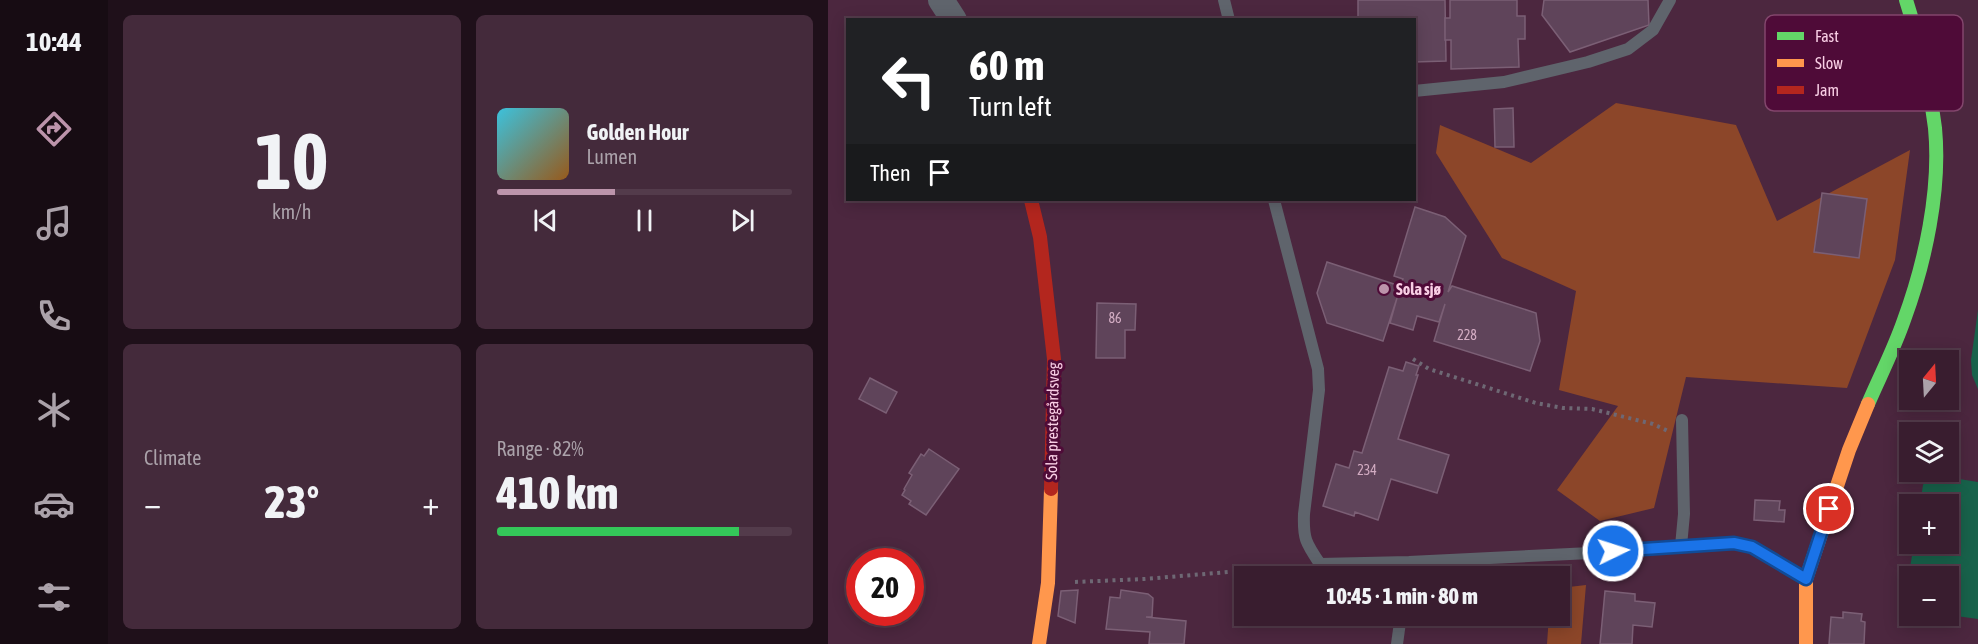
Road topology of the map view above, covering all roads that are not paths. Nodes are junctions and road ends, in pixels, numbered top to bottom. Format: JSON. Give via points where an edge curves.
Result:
{"nodes":[{"id":1,"x":941,"y":0,"type":"edge"},
{"id":2,"x":1224,"y":0,"type":"edge"},
{"id":3,"x":1670,"y":0,"type":"edge"},
{"id":4,"x":1906,"y":0,"type":"edge"},
{"id":5,"x":1911,"y":15,"type":"edge"},
{"id":6,"x":953,"y":18,"type":"edge"},
{"id":7,"x":1228,"y":18,"type":"edge"},
{"id":8,"x":1416,"y":92,"type":"edge"},
{"id":9,"x":1932,"y":111,"type":"edge"},
{"id":10,"x":1030,"y":201,"type":"edge"},
{"id":11,"x":1274,"y":201,"type":"edge"},
{"id":12,"x":1682,"y":420,"type":"dead end"},
{"id":13,"x":1681,"y":546,"type":"junction"},
{"id":14,"x":1409,"y":562,"type":"junction"},
{"id":15,"x":1408,"y":566,"type":"edge"},
{"id":16,"x":1806,"y":579,"type":"junction"},
{"id":17,"x":1399,"y":626,"type":"edge"},
{"id":18,"x":1039,"y":644,"type":"edge"},
{"id":19,"x":1397,"y":644,"type":"edge"},
{"id":20,"x":1806,"y":644,"type":"edge"}],
"edges":[{"from":1,"to":6,"type":"street"},
{"from":2,"to":7,"type":"lane"},
{"from":3,"to":8,"type":"lane","via":[[1653,30],[1628,49],[1504,82]]},
{"from":4,"to":5,"type":"street"},
{"from":9,"to":16,"type":"street","via":[[1935,182],[1918,277],[1904,321],[1849,450]]},
{"from":10,"to":18,"type":"street","name":"Sola prestegårdsveg","via":[[1040,237],[1054,359],[1048,583]]},
{"from":11,"to":14,"type":"lane","via":[[1318,369],[1319,390],[1304,514],[1306,543],[1320,564]]},
{"from":12,"to":13,"type":"lane"},
{"from":13,"to":14,"type":"lane"},
{"from":13,"to":16,"type":"lane","via":[[1734,543],[1752,547]]},
{"from":14,"to":15,"type":"lane"},
{"from":16,"to":20,"type":"street"},
{"from":17,"to":19,"type":"lane"}]}
